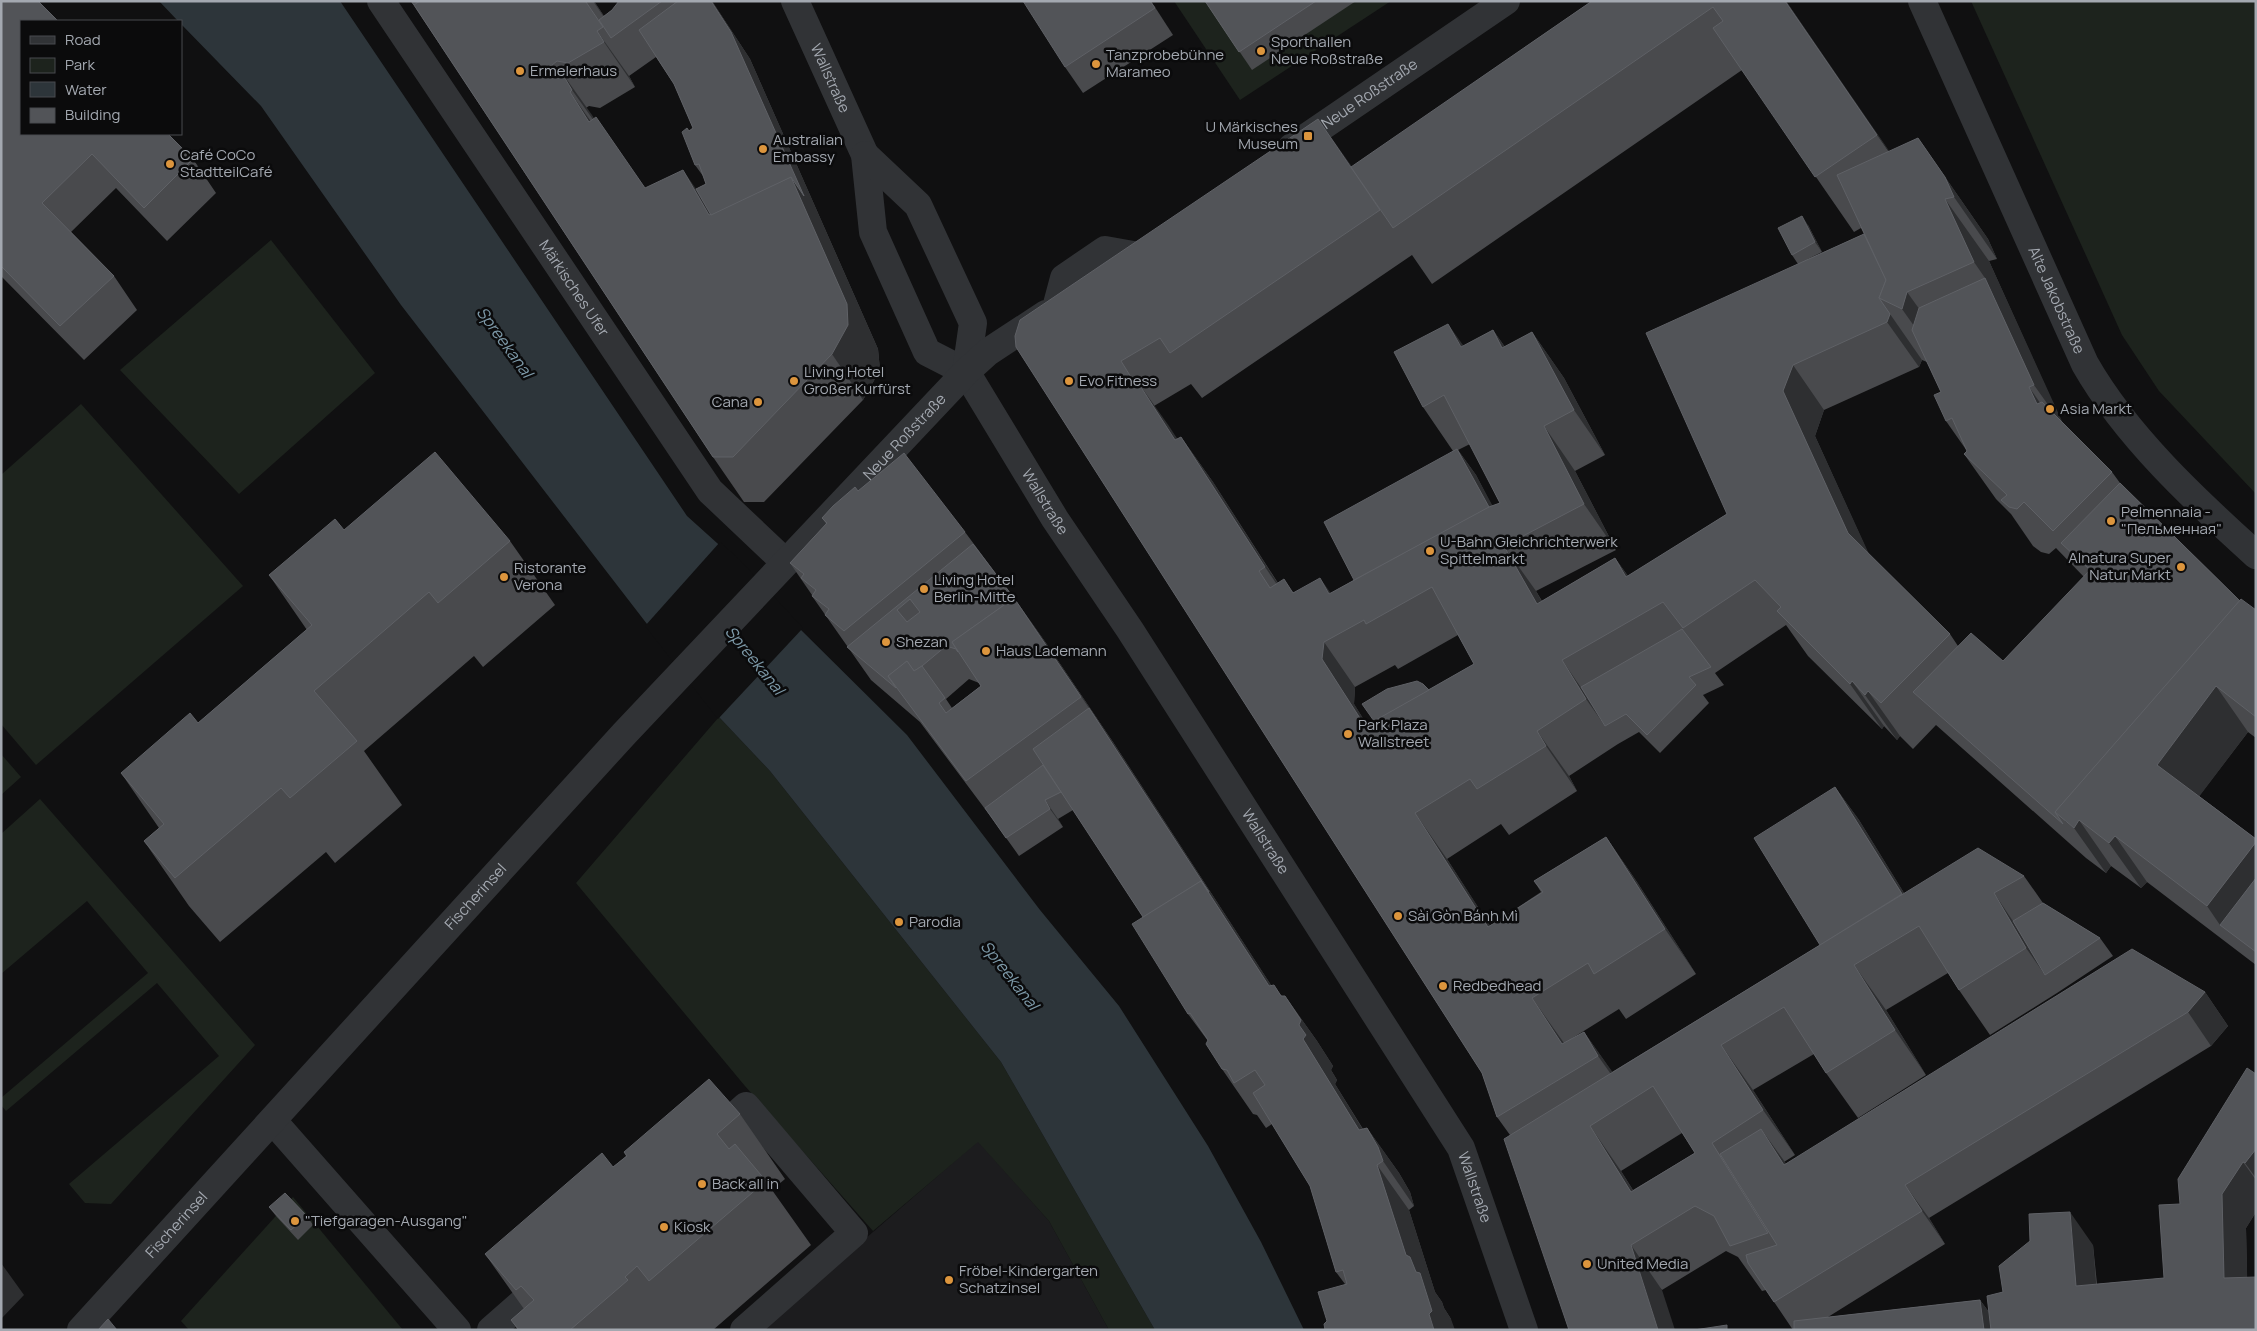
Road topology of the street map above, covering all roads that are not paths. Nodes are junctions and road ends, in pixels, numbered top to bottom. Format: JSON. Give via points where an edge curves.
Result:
{"nodes":[{"id":1,"x":380,"y":1,"type":"edge"},
{"id":2,"x":795,"y":1,"type":"edge"},
{"id":3,"x":1506,"y":1,"type":"edge"},
{"id":4,"x":1922,"y":1,"type":"edge"},
{"id":5,"x":865,"y":154,"type":"junction"},
{"id":6,"x":1268,"y":164,"type":"edge"},
{"id":7,"x":1156,"y":240,"type":"edge"},
{"id":8,"x":1133,"y":255,"type":"junction"},
{"id":9,"x":1125,"y":283,"type":"edge"},
{"id":10,"x":1056,"y":308,"type":"junction"},
{"id":11,"x":1086,"y":310,"type":"edge"},
{"id":12,"x":966,"y":372,"type":"junction"},
{"id":13,"x":2256,"y":555,"type":"edge"},
{"id":14,"x":785,"y":562,"type":"junction"},
{"id":15,"x":765,"y":582,"type":"joint"},
{"id":16,"x":273,"y":1120,"type":"junction"},
{"id":17,"x":694,"y":1152,"type":"edge"},
{"id":18,"x":568,"y":1262,"type":"edge"},
{"id":19,"x":81,"y":1330,"type":"edge"},
{"id":20,"x":457,"y":1330,"type":"edge"},
{"id":21,"x":491,"y":1330,"type":"edge"},
{"id":22,"x":744,"y":1330,"type":"edge"},
{"id":23,"x":1524,"y":1330,"type":"edge"}],
"edges":[{"from":1,"to":14,"type":"street","name":"Märkisches Ufer","via":[[710,491]]},
{"from":2,"to":5,"type":"street","name":"Wallstraße"},
{"from":3,"to":6,"type":"street","name":"Neue Roßstraße"},
{"from":4,"to":13,"type":"street","name":"Alte Jakobstraße","via":[[2085,364],[2100,390],[2114,410],[2203,507]]},
{"from":5,"to":12,"type":"street","name":"Wallstraße","via":[[918,205],[974,323]]},
{"from":5,"to":12,"type":"street","name":"Wallstraße","via":[[873,232],[920,337],[927,352]]},
{"from":7,"to":8,"type":"street"},
{"from":8,"to":9,"type":"street"},
{"from":8,"to":10,"type":"street","via":[[1104,250],[1064,278]]},
{"from":10,"to":11,"type":"street"},
{"from":10,"to":12,"type":"street","name":"Neue Roßstraße","via":[[988,352]]},
{"from":12,"to":14,"type":"street","name":"Neue Roßstraße"},
{"from":12,"to":23,"type":"street","name":"Wallstraße","via":[[1055,519],[1130,630],[1461,1148]]},
{"from":14,"to":15,"type":"street","name":"Neue Roßstraße"},
{"from":15,"to":16,"type":"street","name":"Fischerinsel"},
{"from":16,"to":19,"type":"street","name":"Fischerinsel"},
{"from":16,"to":20,"type":"street"},
{"from":17,"to":22,"type":"street","via":[[746,1106],[854,1233]]},
{"from":18,"to":21,"type":"street"}]}
